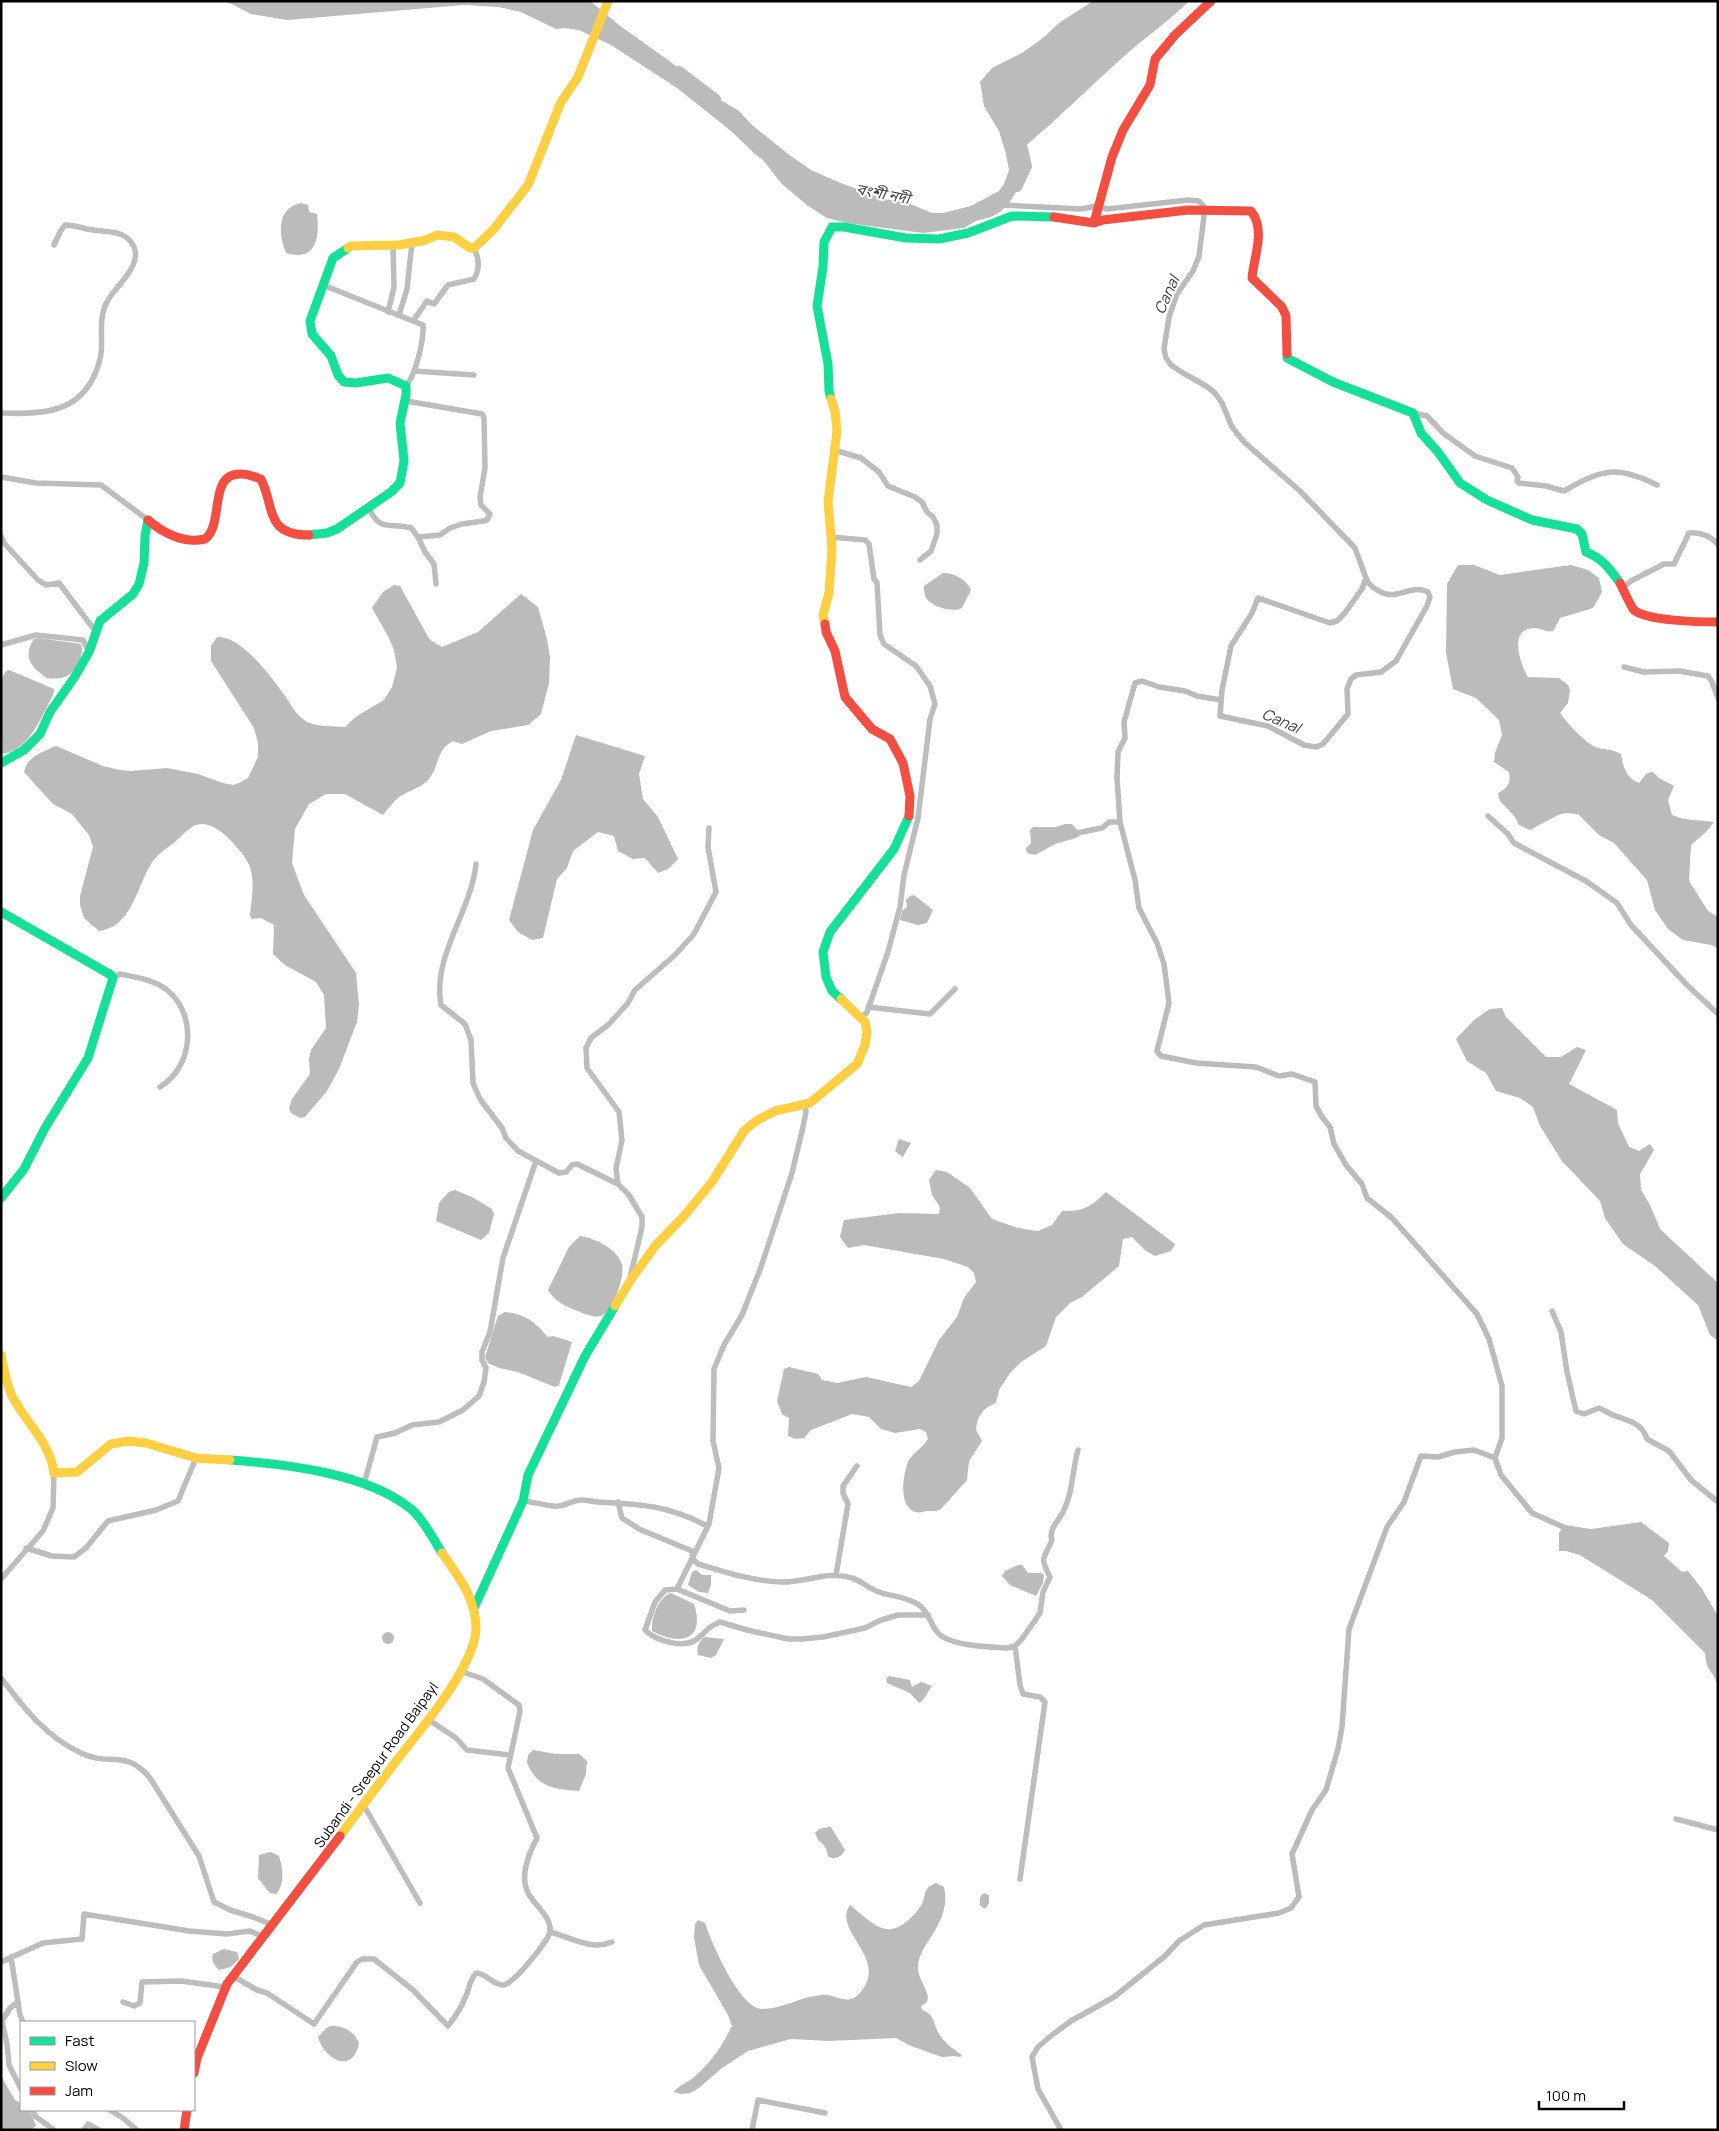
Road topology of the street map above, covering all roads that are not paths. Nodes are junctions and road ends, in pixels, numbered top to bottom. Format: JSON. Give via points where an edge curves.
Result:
{"nodes":[{"id":1,"x":608,"y":1,"type":"edge"},
{"id":2,"x":1211,"y":1,"type":"edge"},
{"id":3,"x":1094,"y":224,"type":"junction"},
{"id":4,"x":412,"y":243,"type":"junction"},
{"id":5,"x":54,"y":245,"type":"dead end"},
{"id":6,"x":393,"y":245,"type":"junction"},
{"id":7,"x":474,"y":248,"type":"junction"},
{"id":8,"x":323,"y":286,"type":"junction"},
{"id":9,"x":388,"y":312,"type":"junction"},
{"id":10,"x":399,"y":315,"type":"junction"},
{"id":11,"x":413,"y":321,"type":"junction"},
{"id":12,"x":414,"y":371,"type":"junction"},
{"id":13,"x":474,"y":375,"type":"dead end"},
{"id":14,"x":406,"y":386,"type":"junction"},
{"id":15,"x":406,"y":401,"type":"junction"},
{"id":16,"x":1413,"y":413,"type":"junction"},
{"id":17,"x":1,"y":414,"type":"edge"},
{"id":18,"x":834,"y":450,"type":"junction"},
{"id":19,"x":1,"y":477,"type":"edge"},
{"id":20,"x":1657,"y":485,"type":"dead end"},
{"id":21,"x":369,"y":508,"type":"junction"},
{"id":22,"x":148,"y":520,"type":"junction"},
{"id":23,"x":1,"y":536,"type":"edge"},
{"id":24,"x":418,"y":537,"type":"junction"},
{"id":25,"x":831,"y":537,"type":"junction"},
{"id":26,"x":1718,"y":544,"type":"edge"},
{"id":27,"x":920,"y":560,"type":"dead end"},
{"id":28,"x":436,"y":584,"type":"dead end"},
{"id":29,"x":1622,"y":589,"type":"junction"},
{"id":30,"x":1718,"y":622,"type":"edge"},
{"id":31,"x":96,"y":632,"type":"junction"},
{"id":32,"x":1,"y":645,"type":"edge"},
{"id":33,"x":88,"y":652,"type":"junction"},
{"id":34,"x":1624,"y":667,"type":"dead end"},
{"id":35,"x":1718,"y":698,"type":"edge"},
{"id":36,"x":1,"y":763,"type":"edge"},
{"id":37,"x":1488,"y":816,"type":"dead end"},
{"id":38,"x":709,"y":828,"type":"dead end"},
{"id":39,"x":476,"y":864,"type":"dead end"},
{"id":40,"x":1,"y":912,"type":"edge"},
{"id":41,"x":113,"y":978,"type":"junction"},
{"id":42,"x":955,"y":990,"type":"dead end"},
{"id":43,"x":868,"y":1007,"type":"junction"},
{"id":44,"x":1718,"y":1014,"type":"edge"},
{"id":45,"x":861,"y":1018,"type":"junction"},
{"id":46,"x":160,"y":1087,"type":"dead end"},
{"id":47,"x":804,"y":1104,"type":"junction"},
{"id":48,"x":536,"y":1161,"type":"junction"},
{"id":49,"x":618,"y":1184,"type":"junction"},
{"id":50,"x":1,"y":1198,"type":"edge"},
{"id":51,"x":628,"y":1285,"type":"junction"},
{"id":52,"x":1552,"y":1311,"type":"dead end"},
{"id":53,"x":1,"y":1355,"type":"edge"},
{"id":54,"x":3,"y":1374,"type":"edge"},
{"id":55,"x":1078,"y":1450,"type":"dead end"},
{"id":56,"x":196,"y":1458,"type":"junction"},
{"id":57,"x":857,"y":1466,"type":"dead end"},
{"id":58,"x":54,"y":1473,"type":"junction"},
{"id":59,"x":364,"y":1484,"type":"junction"},
{"id":60,"x":523,"y":1501,"type":"junction"},
{"id":61,"x":618,"y":1502,"type":"junction"},
{"id":62,"x":1718,"y":1502,"type":"edge"},
{"id":63,"x":709,"y":1524,"type":"junction"},
{"id":64,"x":26,"y":1548,"type":"junction"},
{"id":65,"x":694,"y":1556,"type":"junction"},
{"id":66,"x":836,"y":1575,"type":"junction"},
{"id":67,"x":1,"y":1579,"type":"edge"},
{"id":68,"x":677,"y":1589,"type":"junction"},
{"id":69,"x":474,"y":1608,"type":"junction"},
{"id":70,"x":744,"y":1610,"type":"dead end"},
{"id":71,"x":928,"y":1615,"type":"junction"},
{"id":72,"x":1015,"y":1646,"type":"junction"},
{"id":73,"x":460,"y":1671,"type":"junction"},
{"id":74,"x":1,"y":1678,"type":"edge"},
{"id":75,"x":429,"y":1720,"type":"junction"},
{"id":76,"x":510,"y":1755,"type":"junction"},
{"id":77,"x":363,"y":1804,"type":"junction"},
{"id":78,"x":1676,"y":1819,"type":"dead end"},
{"id":79,"x":1718,"y":1830,"type":"edge"},
{"id":80,"x":1020,"y":1879,"type":"dead end"},
{"id":81,"x":420,"y":1903,"type":"dead end"},
{"id":82,"x":273,"y":1925,"type":"junction"},
{"id":83,"x":550,"y":1932,"type":"junction"},
{"id":84,"x":264,"y":1937,"type":"junction"},
{"id":85,"x":612,"y":1942,"type":"dead end"},
{"id":86,"x":11,"y":1957,"type":"junction"},
{"id":87,"x":1,"y":1962,"type":"edge"},
{"id":88,"x":233,"y":1976,"type":"junction"},
{"id":89,"x":226,"y":1987,"type":"junction"},
{"id":90,"x":18,"y":2002,"type":"junction"},
{"id":91,"x":123,"y":2002,"type":"dead end"},
{"id":92,"x":24,"y":2021,"type":"edge"},
{"id":93,"x":195,"y":2068,"type":"edge"},
{"id":94,"x":20,"y":2087,"type":"edge"},
{"id":95,"x":32,"y":2111,"type":"edge"},
{"id":96,"x":112,"y":2111,"type":"edge"},
{"id":97,"x":187,"y":2111,"type":"edge"},
{"id":98,"x":825,"y":2113,"type":"dead end"},
{"id":99,"x":54,"y":2130,"type":"edge"},
{"id":100,"x":84,"y":2130,"type":"edge"},
{"id":101,"x":99,"y":2130,"type":"edge"},
{"id":102,"x":137,"y":2130,"type":"edge"},
{"id":103,"x":184,"y":2130,"type":"edge"},
{"id":104,"x":752,"y":2130,"type":"edge"}],
"edges":[{"from":1,"to":7,"type":"street","via":[[578,77],[561,102],[528,185],[493,230]]},
{"from":2,"to":3,"type":"street","via":[[1175,35],[1156,59],[1147,90],[1112,157]]},
{"from":3,"to":16,"type":"street","via":[[1103,220],[1188,210],[1251,211],[1258,220],[1252,278],[1282,307],[1286,316],[1287,358],[1333,382]]},
{"from":3,"to":18,"type":"street","via":[[1061,217],[1012,216],[968,233],[939,239],[906,238],[832,227],[824,242],[824,267],[817,306],[828,364],[829,391],[835,411],[837,431]]},
{"from":4,"to":6,"type":"street"},
{"from":4,"to":7,"type":"street","via":[[437,235],[454,237]]},
{"from":4,"to":10,"type":"street","via":[[407,289]]},
{"from":5,"to":17,"type":"street","via":[[65,225],[71,225],[124,234],[136,253],[131,269],[103,312],[100,358],[91,382],[78,398],[44,412]]},
{"from":6,"to":8,"type":"street","via":[[351,246],[333,258]]},
{"from":6,"to":9,"type":"street","via":[[394,288]]},
{"from":7,"to":11,"type":"street","via":[[479,270],[474,279],[448,285],[434,304],[427,301]]},
{"from":8,"to":9,"type":"street"},
{"from":8,"to":14,"type":"street","via":[[310,330],[332,358],[340,378],[354,383],[390,378]]},
{"from":9,"to":10,"type":"street"},
{"from":10,"to":11,"type":"street"},
{"from":11,"to":12,"type":"street","via":[[423,325]]},
{"from":12,"to":13,"type":"street"},
{"from":12,"to":14,"type":"street"},
{"from":14,"to":15,"type":"street"},
{"from":15,"to":21,"type":"street","via":[[400,420],[403,475],[398,486]]},
{"from":15,"to":24,"type":"street","via":[[482,414],[484,417],[485,468],[480,497],[481,505],[490,516],[483,522],[462,524],[440,535]]},
{"from":16,"to":20,"type":"street","via":[[1426,416],[1475,456],[1512,468],[1519,483],[1564,491],[1595,474],[1617,471]]},
{"from":16,"to":29,"type":"street","via":[[1421,432],[1460,483],[1487,500],[1532,520],[1577,529],[1582,534],[1586,552],[1597,556],[1609,567]]},
{"from":18,"to":25,"type":"street","via":[[828,502]]},
{"from":18,"to":27,"type":"street","via":[[861,458],[879,472],[888,486],[922,502],[938,524],[931,551]]},
{"from":19,"to":22,"type":"street","via":[[36,483],[101,486]]},
{"from":21,"to":22,"type":"street","via":[[349,524],[330,533],[304,536],[275,523],[261,479],[246,473],[235,474],[225,480],[218,495],[213,525],[205,539],[168,536]]},
{"from":21,"to":24,"type":"street","via":[[374,519],[381,524],[411,528]]},
{"from":22,"to":31,"type":"street","via":[[139,584],[133,594],[100,621]]},
{"from":23,"to":31,"type":"street","via":[[38,580],[46,585],[59,583]]},
{"from":24,"to":28,"type":"street","via":[[434,564]]},
{"from":25,"to":43,"type":"street","via":[[865,540],[869,544],[874,579],[878,583],[880,635],[884,644],[916,666],[930,686],[936,704],[930,719],[918,818],[900,907]]},
{"from":25,"to":45,"type":"street","via":[[829,593],[823,615],[826,632],[836,652],[845,697],[872,729],[890,739],[903,763],[910,796],[910,815],[894,849],[830,932],[823,952],[832,990]]},
{"from":26,"to":29,"type":"street","via":[[1708,536],[1689,533],[1674,564],[1664,564]]},
{"from":29,"to":30,"type":"street","via":[[1632,608],[1641,615]]},
{"from":31,"to":33,"type":"street"},
{"from":32,"to":33,"type":"street","via":[[36,635],[52,636],[83,640]]},
{"from":33,"to":36,"type":"street","via":[[40,734],[24,750]]},
{"from":34,"to":35,"type":"street","via":[[1644,672],[1679,671],[1708,676]]},
{"from":37,"to":44,"type":"street","via":[[1514,843],[1586,881],[1617,903],[1648,944]]},
{"from":38,"to":49,"type":"street","via":[[708,847],[716,892],[694,934],[636,990],[628,1003],[591,1038],[586,1048],[587,1068],[619,1112],[622,1140],[616,1168]]},
{"from":39,"to":48,"type":"street","via":[[474,880],[448,947],[438,993],[440,1005],[465,1024],[471,1040],[473,1084],[480,1099],[506,1138]]},
{"from":40,"to":41,"type":"street"},
{"from":41,"to":46,"type":"street","via":[[120,974],[135,977],[166,989],[178,1000],[186,1020],[188,1040],[180,1069]]},
{"from":41,"to":50,"type":"street","via":[[88,1058],[24,1169]]},
{"from":42,"to":43,"type":"street","via":[[930,1014]]},
{"from":43,"to":45,"type":"street"},
{"from":45,"to":47,"type":"street","via":[[867,1032],[866,1045],[857,1064],[816,1099]]},
{"from":47,"to":51,"type":"street","via":[[775,1111],[744,1131],[712,1182],[656,1246]]},
{"from":47,"to":63,"type":"street","via":[[804,1120],[792,1173],[761,1267],[742,1315],[714,1369],[714,1441],[719,1468]]},
{"from":48,"to":49,"type":"street","via":[[559,1173],[577,1164]]},
{"from":48,"to":59,"type":"street","via":[[503,1258],[490,1332],[482,1352],[486,1368],[479,1396],[463,1410],[439,1422],[412,1425],[377,1437]]},
{"from":49,"to":51,"type":"street","via":[[642,1217]]},
{"from":51,"to":60,"type":"street","via":[[585,1356],[528,1476]]},
{"from":52,"to":62,"type":"street","via":[[1561,1332],[1576,1411],[1584,1414],[1599,1408],[1633,1422],[1644,1430],[1647,1439],[1669,1451],[1691,1480]]},
{"from":53,"to":54,"type":"street"},
{"from":54,"to":58,"type":"street","via":[[14,1399],[50,1452]]},
{"from":55,"to":72,"type":"street","via":[[1073,1483],[1064,1510],[1044,1552],[1042,1562],[1050,1577],[1043,1592],[1042,1608]]},
{"from":56,"to":58,"type":"street","name":"Subandi - Sreepur Road Baipayl","via":[[129,1441],[111,1444],[77,1472]]},
{"from":56,"to":59,"type":"street","name":"Subandi - Sreepur Road Baipayl","via":[[275,1463]]},
{"from":56,"to":64,"type":"street","via":[[178,1501],[156,1510],[108,1521],[86,1548],[74,1557],[52,1556]]},
{"from":57,"to":66,"type":"street","via":[[843,1486],[842,1493],[848,1504]]},
{"from":58,"to":64,"type":"street","via":[[52,1508],[43,1531]]},
{"from":59,"to":69,"type":"street","name":"Subandi - Sreepur Road Baipayl","via":[[393,1498],[419,1518],[465,1588]]},
{"from":60,"to":61,"type":"street","via":[[554,1506],[582,1500]]},
{"from":60,"to":69,"type":"street"},
{"from":61,"to":63,"type":"street","via":[[656,1506]]},
{"from":61,"to":65,"type":"street","via":[[622,1518],[639,1529],[692,1551]]},
{"from":63,"to":65,"type":"street"},
{"from":64,"to":67,"type":"street"},
{"from":65,"to":66,"type":"street","via":[[698,1564],[766,1581],[792,1582]]},
{"from":65,"to":68,"type":"street"},
{"from":66,"to":71,"type":"street","via":[[853,1578],[880,1593],[906,1598],[918,1604]]},
{"from":68,"to":70,"type":"street","via":[[730,1610]]},
{"from":68,"to":71,"type":"street","via":[[660,1594],[644,1630],[658,1639],[675,1643],[688,1644],[720,1622],[802,1639],[823,1638],[865,1628],[898,1615]]},
{"from":69,"to":73,"type":"street","name":"Subandi - Sreepur Road Baipayl","via":[[476,1629],[473,1648]]},
{"from":71,"to":72,"type":"street","via":[[942,1637],[952,1641],[994,1647]]},
{"from":72,"to":80,"type":"street","via":[[1023,1694],[1040,1697],[1045,1702]]},
{"from":73,"to":75,"type":"street","name":"Subandi - Sreepur Road Baipayl"},
{"from":73,"to":76,"type":"street","via":[[483,1679],[519,1705]]},
{"from":74,"to":82,"type":"street","via":[[46,1732],[80,1753],[94,1758],[118,1759],[142,1769],[199,1856],[214,1902]]},
{"from":75,"to":76,"type":"street","via":[[456,1738],[467,1750]]},
{"from":75,"to":77,"type":"street","name":"Subandi - Sreepur Road Baipayl"},
{"from":76,"to":83,"type":"street","via":[[508,1768],[537,1838],[529,1854],[526,1886],[549,1924]]},
{"from":77,"to":81,"type":"street"},
{"from":77,"to":82,"type":"street","name":"Subandi - Sreepur Road Baipayl"},
{"from":78,"to":79,"type":"street"},
{"from":82,"to":84,"type":"street","name":"Subandi - Sreepur Road Baipayl"},
{"from":83,"to":85,"type":"street","via":[[582,1943],[604,1945]]},
{"from":83,"to":88,"type":"street","via":[[508,1984],[503,1985],[476,1973],[457,2015],[448,2026],[413,1990],[374,1959],[357,1962],[314,2024],[267,1993]]},
{"from":84,"to":86,"type":"street","via":[[250,1931],[228,1934],[189,1931],[84,1914],[82,1938],[44,1943]]},
{"from":84,"to":88,"type":"street","name":"Subandi - Sreepur Road Baipayl"},
{"from":86,"to":87,"type":"street"},
{"from":86,"to":90,"type":"street"},
{"from":88,"to":89,"type":"street","name":"Subandi - Sreepur Road Baipayl"},
{"from":89,"to":91,"type":"street","via":[[181,1981],[142,1982],[140,2003],[134,2006]]},
{"from":89,"to":93,"type":"street","name":"Subandi - Sreepur Road Baipayl"},
{"from":90,"to":92,"type":"street"},
{"from":90,"to":94,"type":"street","via":[[2,2021],[9,2065]]},
{"from":95,"to":99,"type":"street"},
{"from":96,"to":102,"type":"street"},
{"from":97,"to":103,"type":"street"},
{"from":98,"to":104,"type":"street","via":[[758,2100]]},
{"from":100,"to":101,"type":"street","via":[[88,2124]]}]}
